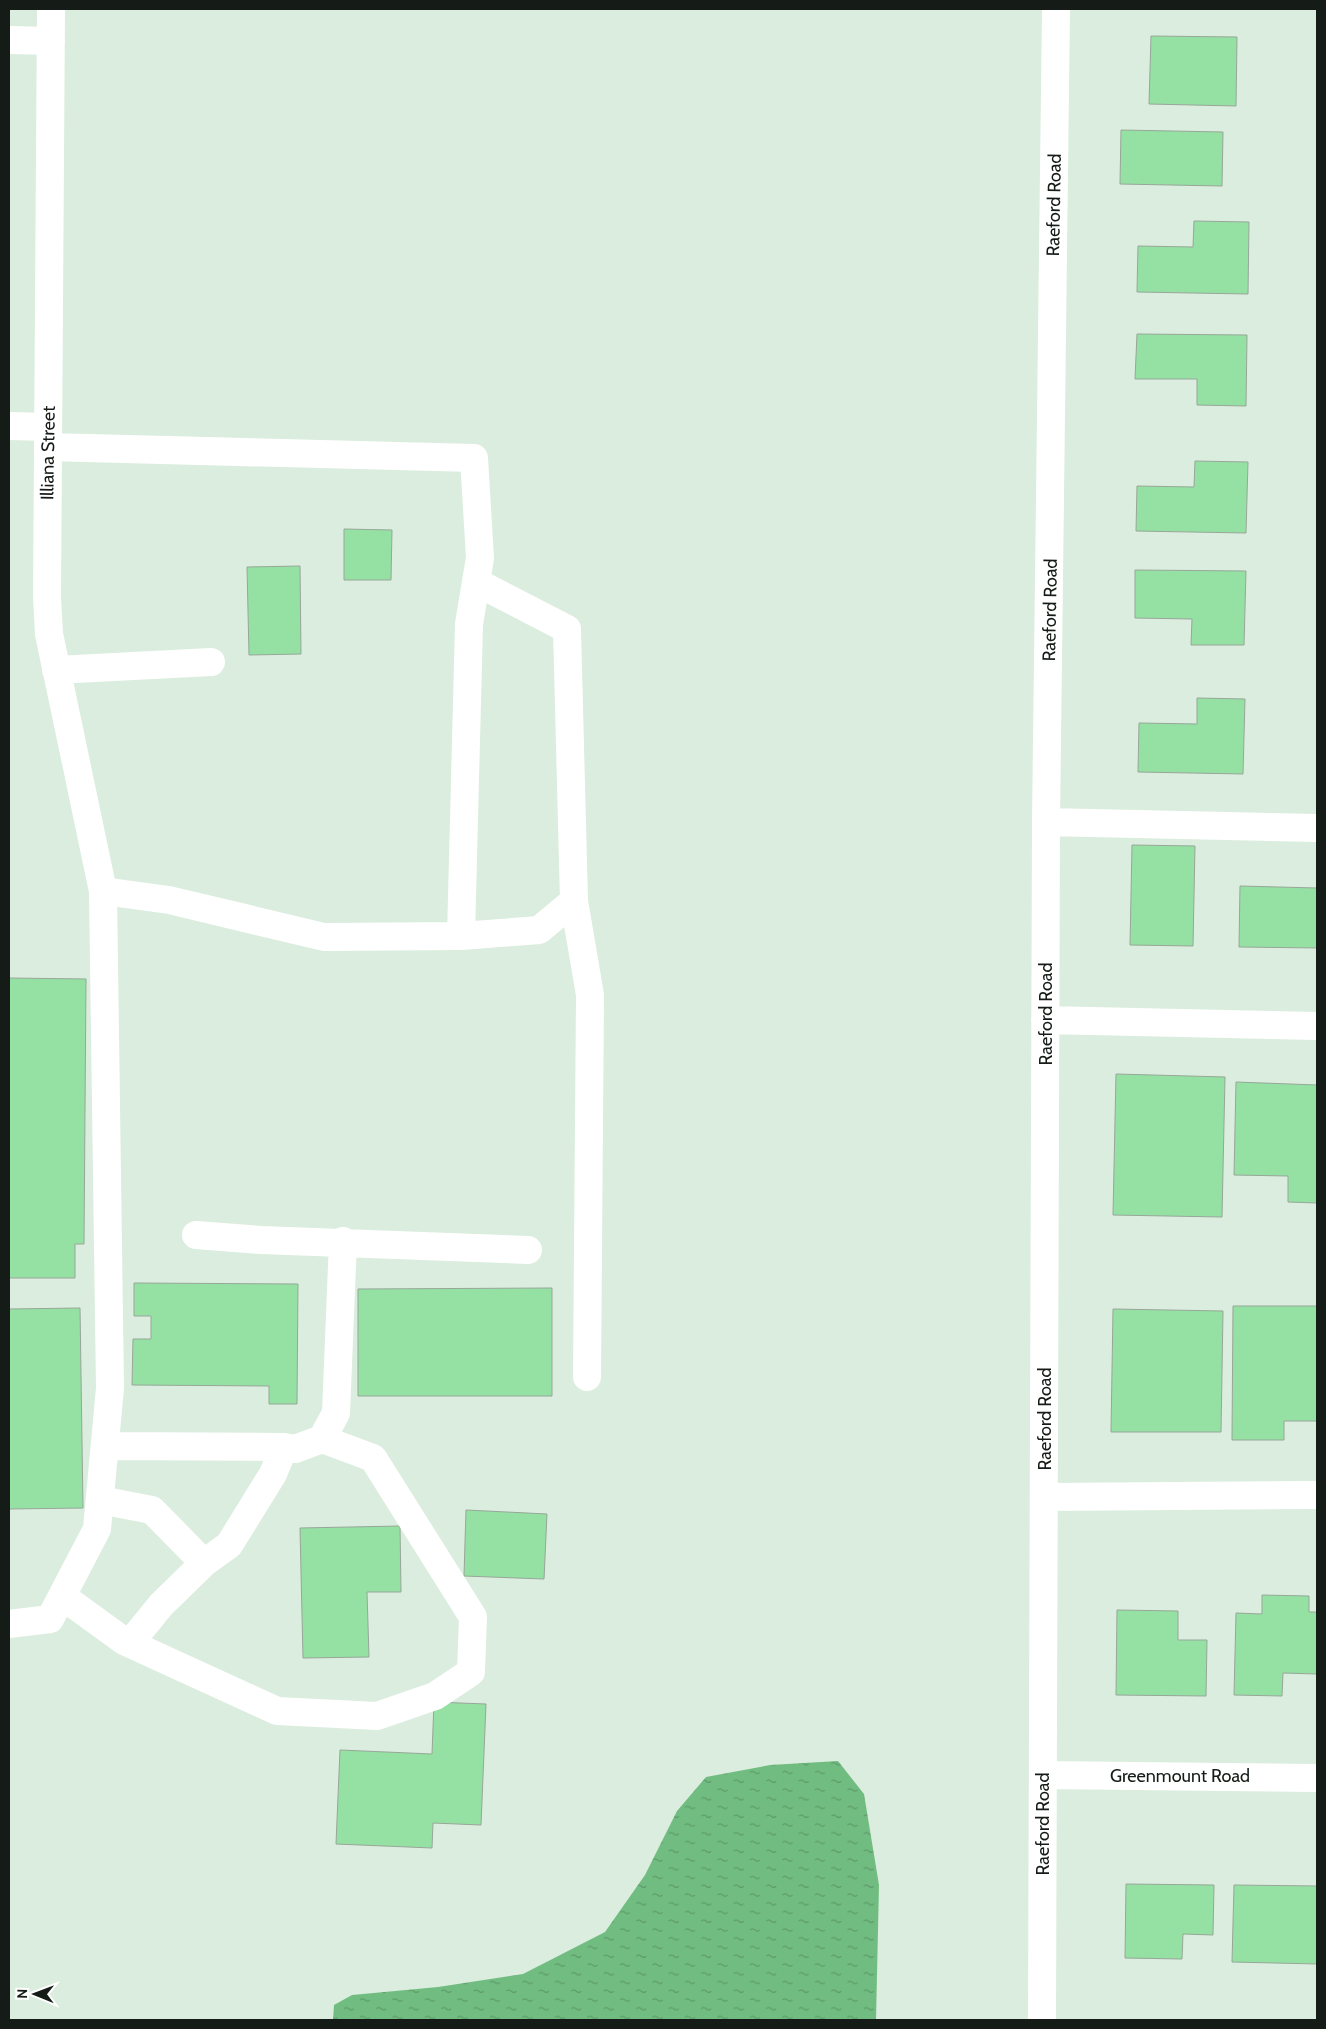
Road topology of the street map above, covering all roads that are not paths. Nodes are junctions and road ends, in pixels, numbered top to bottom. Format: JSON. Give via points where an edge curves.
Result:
{"nodes":[{"id":1,"x":51,"y":9,"type":"edge"},
{"id":2,"x":1056,"y":9,"type":"edge"},
{"id":3,"x":9,"y":40,"type":"edge"},
{"id":4,"x":51,"y":41,"type":"junction"},
{"id":5,"x":9,"y":426,"type":"edge"},
{"id":6,"x":48,"y":437,"type":"junction"},
{"id":7,"x":476,"y":582,"type":"junction"},
{"id":8,"x":211,"y":662,"type":"dead end"},
{"id":9,"x":56,"y":670,"type":"junction"},
{"id":10,"x":1046,"y":822,"type":"junction"},
{"id":11,"x":1317,"y":828,"type":"edge"},
{"id":12,"x":103,"y":890,"type":"junction"},
{"id":13,"x":574,"y":901,"type":"junction"},
{"id":14,"x":462,"y":936,"type":"junction"},
{"id":15,"x":1046,"y":1020,"type":"junction"},
{"id":16,"x":1317,"y":1026,"type":"edge"},
{"id":17,"x":196,"y":1235,"type":"dead end"},
{"id":18,"x":344,"y":1241,"type":"junction"},
{"id":19,"x":528,"y":1250,"type":"dead end"},
{"id":20,"x":587,"y":1377,"type":"dead end"},
{"id":21,"x":322,"y":1438,"type":"junction"},
{"id":22,"x":105,"y":1446,"type":"junction"},
{"id":23,"x":284,"y":1447,"type":"junction"},
{"id":24,"x":1317,"y":1495,"type":"edge"},
{"id":25,"x":1045,"y":1497,"type":"junction"},
{"id":26,"x":100,"y":1500,"type":"junction"},
{"id":27,"x":204,"y":1563,"type":"junction"},
{"id":28,"x":62,"y":1596,"type":"junction"},
{"id":29,"x":9,"y":1624,"type":"edge"},
{"id":30,"x":130,"y":1644,"type":"junction"},
{"id":31,"x":1043,"y":1775,"type":"junction"},
{"id":32,"x":1317,"y":1778,"type":"edge"},
{"id":33,"x":1042,"y":2020,"type":"edge"}],
"edges":[{"from":1,"to":4,"type":"street","name":"Illiana Street"},
{"from":2,"to":10,"type":"street","name":"Raeford Road"},
{"from":3,"to":4,"type":"street"},
{"from":4,"to":6,"type":"street","name":"Illiana Street"},
{"from":5,"to":6,"type":"street"},
{"from":6,"to":7,"type":"street","via":[[474,458],[480,558]]},
{"from":6,"to":9,"type":"street","name":"Illiana Street","via":[[47,597],[49,634]]},
{"from":7,"to":13,"type":"street","via":[[567,628]]},
{"from":7,"to":14,"type":"street","via":[[469,624]]},
{"from":8,"to":9,"type":"street"},
{"from":9,"to":12,"type":"street","name":"Illiana Street"},
{"from":10,"to":11,"type":"street"},
{"from":10,"to":15,"type":"street","name":"Raeford Road"},
{"from":12,"to":14,"type":"street","via":[[177,902],[324,937]]},
{"from":12,"to":22,"type":"street","name":"Illiana Street","via":[[110,1388]]},
{"from":13,"to":14,"type":"street","via":[[539,930]]},
{"from":13,"to":20,"type":"street","via":[[590,995]]},
{"from":15,"to":16,"type":"street"},
{"from":15,"to":25,"type":"street","name":"Raeford Road"},
{"from":17,"to":18,"type":"street"},
{"from":18,"to":19,"type":"street"},
{"from":18,"to":21,"type":"street","via":[[336,1413]]},
{"from":21,"to":23,"type":"street","via":[[295,1449]]},
{"from":21,"to":30,"type":"street","via":[[373,1458],[473,1617],[471,1672],[435,1696],[377,1716],[277,1711]]},
{"from":22,"to":23,"type":"street"},
{"from":22,"to":26,"type":"street","name":"Illiana Street"},
{"from":23,"to":27,"type":"street","via":[[273,1474],[229,1545]]},
{"from":24,"to":25,"type":"street"},
{"from":25,"to":31,"type":"street","name":"Raeford Road"},
{"from":26,"to":27,"type":"street","via":[[152,1510]]},
{"from":26,"to":28,"type":"street","name":"Illiana Street","via":[[97,1528]]},
{"from":27,"to":30,"type":"street","via":[[161,1605]]},
{"from":28,"to":29,"type":"street","name":"Illiana Street","via":[[50,1619]]},
{"from":28,"to":30,"type":"street"},
{"from":31,"to":32,"type":"street","name":"Greenmount Road"},
{"from":31,"to":33,"type":"street","name":"Raeford Road"}]}
